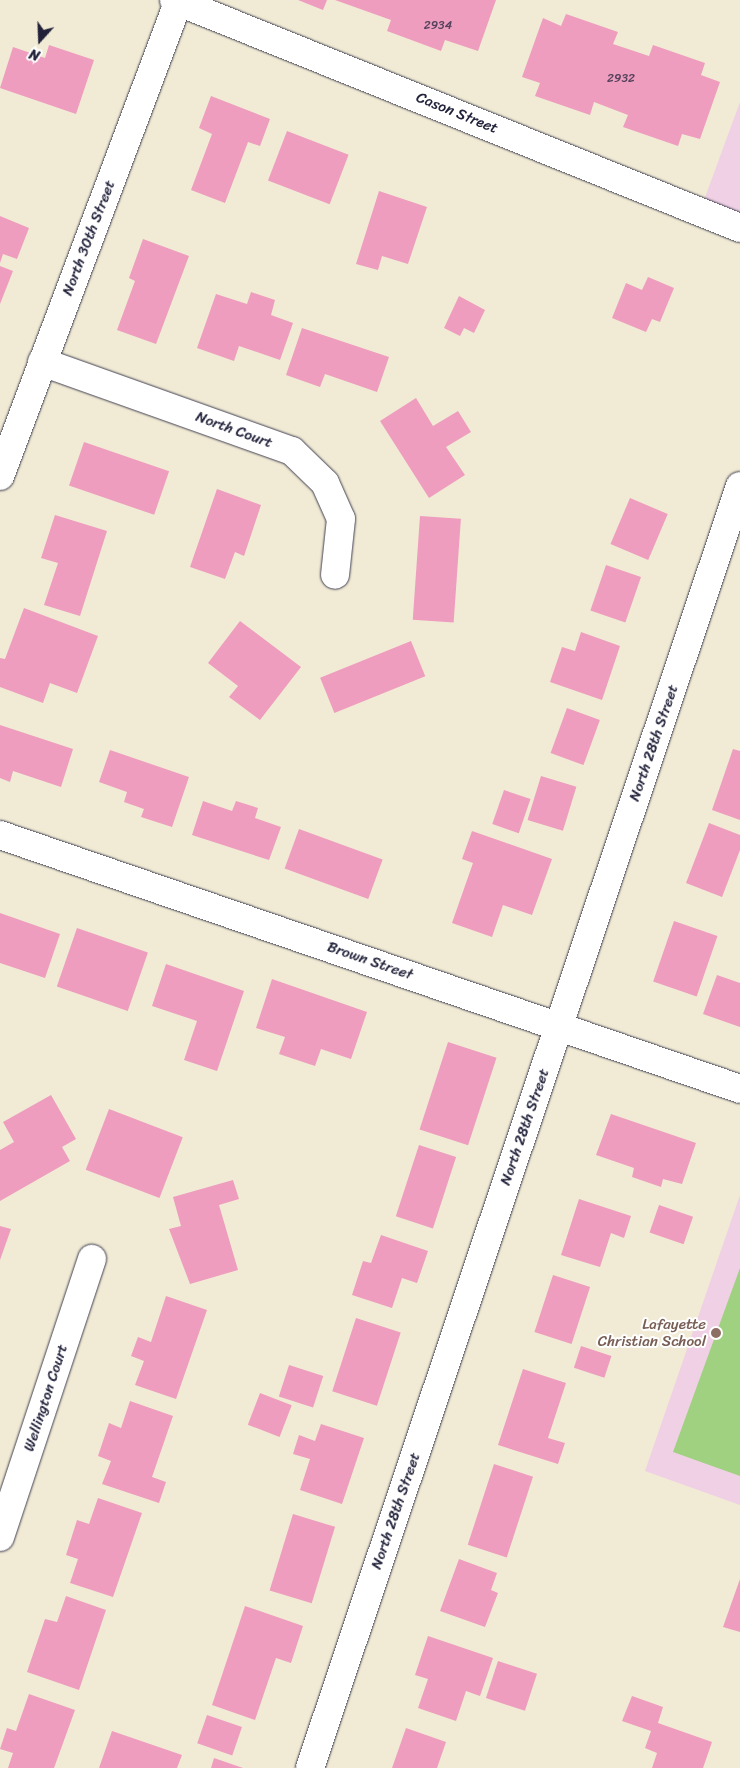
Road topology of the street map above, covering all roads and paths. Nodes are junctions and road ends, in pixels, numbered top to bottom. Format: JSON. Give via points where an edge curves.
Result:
{"nodes":[{"id":1,"x":178,"y":0,"type":"edge"},
{"id":2,"x":740,"y":228,"type":"edge"},
{"id":3,"x":42,"y":362,"type":"junction"},
{"id":4,"x":0,"y":476,"type":"edge"},
{"id":5,"x":740,"y":486,"type":"edge"},
{"id":6,"x":335,"y":575,"type":"dead end"},
{"id":7,"x":0,"y":835,"type":"edge"},
{"id":8,"x":559,"y":1026,"type":"junction"},
{"id":9,"x":740,"y":1089,"type":"edge"},
{"id":10,"x":92,"y":1259,"type":"dead end"},
{"id":11,"x":0,"y":1537,"type":"edge"},
{"id":12,"x":310,"y":1768,"type":"edge"}],
"edges":[{"from":1,"to":2,"type":"street","name":"Cason Street"},
{"from":1,"to":3,"type":"street","name":"North 30th Street"},
{"from":3,"to":4,"type":"street","name":"North 30th Street"},
{"from":3,"to":6,"type":"street","name":"North Court","via":[[292,451],[325,483],[341,519]]},
{"from":5,"to":8,"type":"street","name":"North 28th Street"},
{"from":7,"to":8,"type":"street","name":"Brown Street"},
{"from":8,"to":9,"type":"street","name":"Brown Street"},
{"from":8,"to":12,"type":"street","name":"North 28th Street"},
{"from":10,"to":11,"type":"street","name":"Wellington Court"}]}
